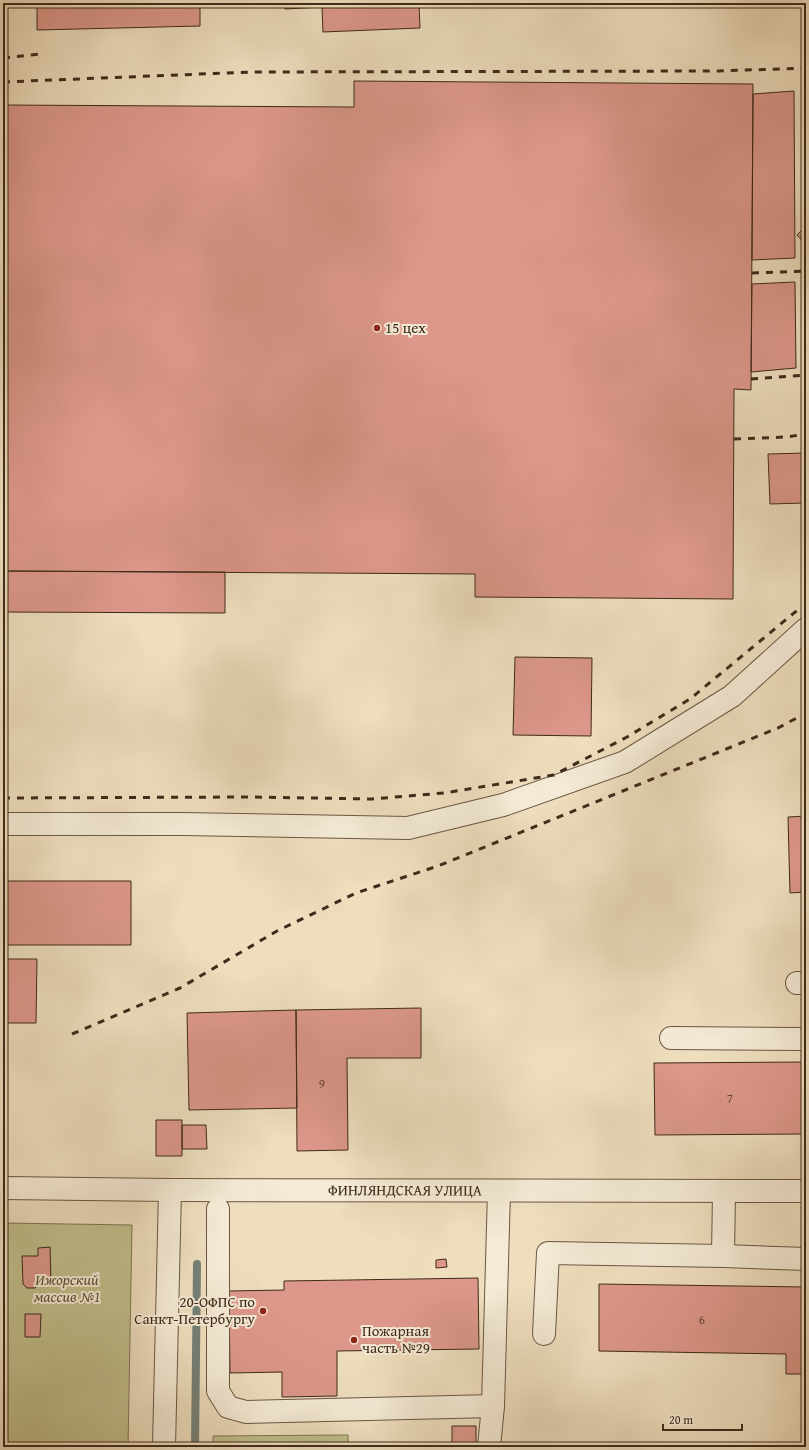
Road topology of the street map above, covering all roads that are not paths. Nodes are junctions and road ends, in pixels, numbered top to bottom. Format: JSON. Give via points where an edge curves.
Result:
{"nodes":[{"id":1,"x":806,"y":629,"type":"edge"},
{"id":2,"x":3,"y":824,"type":"edge"},
{"id":3,"x":671,"y":1038,"type":"dead end"},
{"id":4,"x":806,"y":1040,"type":"edge"},
{"id":5,"x":3,"y":1188,"type":"edge"},
{"id":6,"x":170,"y":1190,"type":"junction"},
{"id":7,"x":499,"y":1191,"type":"junction"},
{"id":8,"x":724,"y":1191,"type":"junction"},
{"id":9,"x":806,"y":1191,"type":"edge"},
{"id":10,"x":218,"y":1209,"type":"dead end"},
{"id":11,"x":723,"y":1256,"type":"junction"},
{"id":12,"x":806,"y":1259,"type":"edge"},
{"id":13,"x":544,"y":1334,"type":"dead end"},
{"id":14,"x":493,"y":1406,"type":"junction"},
{"id":15,"x":164,"y":1447,"type":"edge"},
{"id":16,"x":489,"y":1447,"type":"edge"}],
"edges":[{"from":1,"to":2,"type":"street","via":[[732,696],[625,762],[503,805],[408,828]]},
{"from":3,"to":4,"type":"street"},
{"from":5,"to":6,"type":"street","name":"ФИНЛЯНДСКАЯ УЛИЦА"},
{"from":6,"to":7,"type":"street","name":"ФИНЛЯНДСКАЯ УЛИЦА"},
{"from":6,"to":15,"type":"street"},
{"from":7,"to":8,"type":"street","name":"ФИНЛЯНДСКАЯ УЛИЦА"},
{"from":7,"to":14,"type":"street"},
{"from":8,"to":9,"type":"street","name":"ФИНЛЯНДСКАЯ УЛИЦА"},
{"from":8,"to":11,"type":"street"},
{"from":10,"to":14,"type":"street","via":[[218,1391],[228,1407],[246,1412]]},
{"from":11,"to":12,"type":"street"},
{"from":11,"to":13,"type":"street","via":[[548,1253]]},
{"from":14,"to":16,"type":"street"}]}
